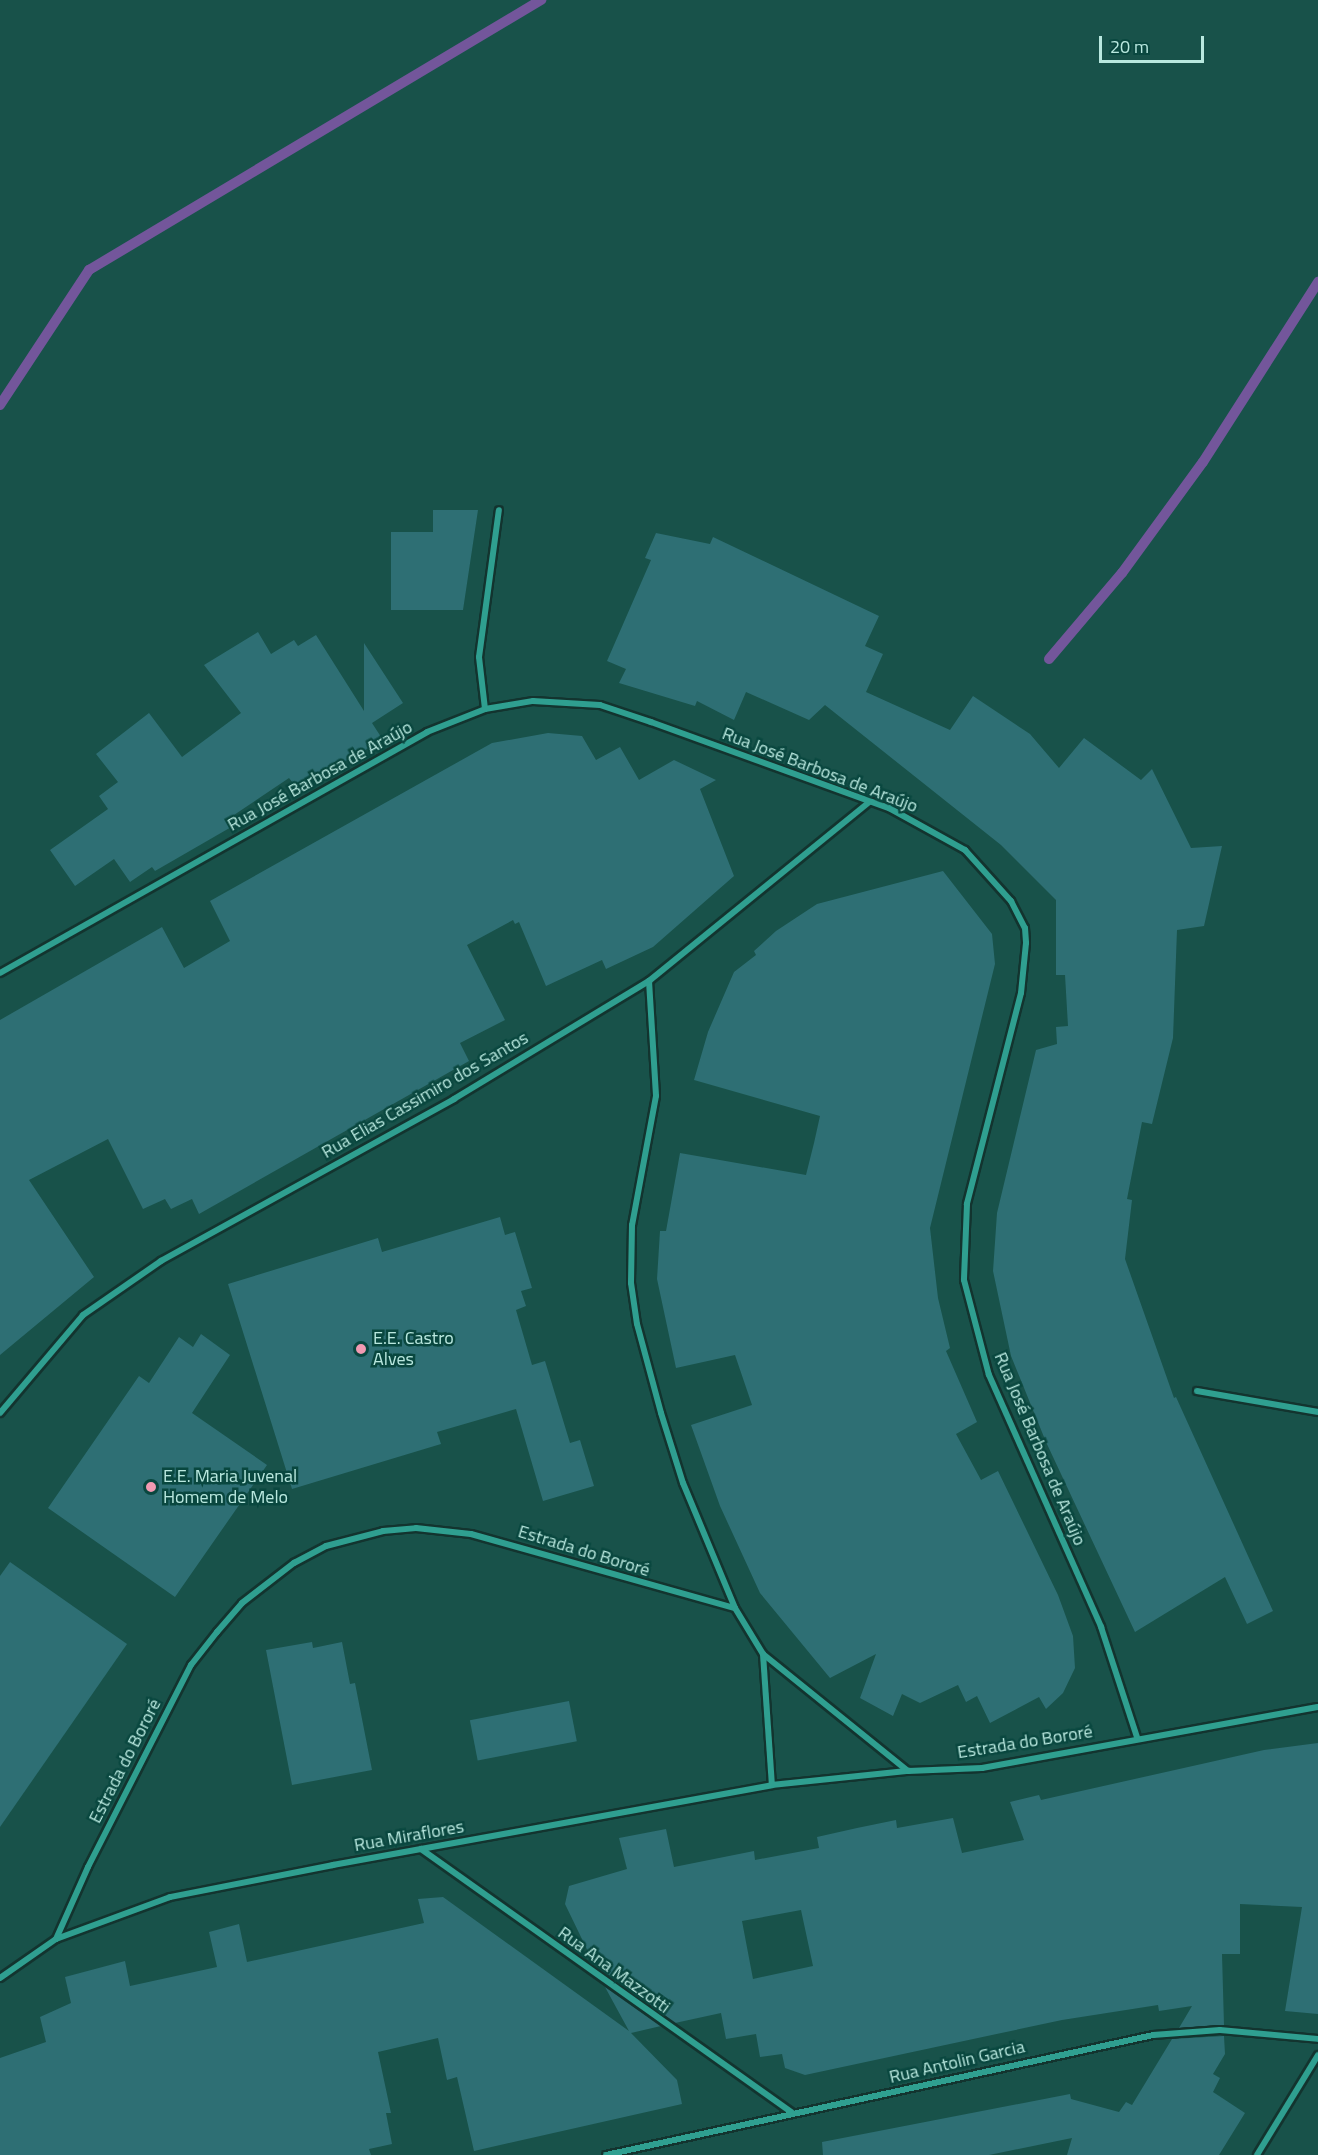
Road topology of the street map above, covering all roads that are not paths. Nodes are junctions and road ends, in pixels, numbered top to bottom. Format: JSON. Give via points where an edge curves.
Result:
{"nodes":[{"id":1,"x":499,"y":510,"type":"dead end"},
{"id":2,"x":485,"y":709,"type":"junction"},
{"id":3,"x":869,"y":802,"type":"junction"},
{"id":4,"x":0,"y":973,"type":"edge"},
{"id":5,"x":649,"y":981,"type":"junction"},
{"id":6,"x":1197,"y":1391,"type":"dead end"},
{"id":7,"x":1318,"y":1412,"type":"edge"},
{"id":8,"x":0,"y":1413,"type":"edge"},
{"id":9,"x":735,"y":1608,"type":"junction"},
{"id":10,"x":763,"y":1654,"type":"junction"},
{"id":11,"x":1318,"y":1707,"type":"edge"},
{"id":12,"x":1137,"y":1737,"type":"junction"},
{"id":13,"x":908,"y":1771,"type":"junction"},
{"id":14,"x":772,"y":1785,"type":"junction"},
{"id":15,"x":421,"y":1849,"type":"junction"},
{"id":16,"x":56,"y":1939,"type":"junction"},
{"id":17,"x":0,"y":1978,"type":"edge"},
{"id":18,"x":1318,"y":2040,"type":"edge"},
{"id":19,"x":1318,"y":2055,"type":"edge"},
{"id":20,"x":792,"y":2113,"type":"junction"},
{"id":21,"x":606,"y":2155,"type":"edge"},
{"id":22,"x":1257,"y":2155,"type":"edge"}],
"edges":[{"from":1,"to":2,"type":"street","via":[[479,657]]},
{"from":2,"to":3,"type":"street","name":"Rua José Barbosa de Araújo","via":[[532,701],[600,705]]},
{"from":2,"to":4,"type":"street","name":"Rua José Barbosa de Araújo","via":[[427,732],[356,770]]},
{"from":3,"to":5,"type":"street","name":"Rua Elias Cassimiro dos Santos"},
{"from":3,"to":12,"type":"street","name":"Rua José Barbosa de Araújo","via":[[909,818],[965,850],[990,874],[1015,907],[1025,928],[1021,993],[966,1204],[964,1280],[977,1340],[1001,1406],[1101,1627]]},
{"from":5,"to":8,"type":"street","name":"Rua Elias Cassimiro dos Santos","via":[[454,1099],[161,1261],[83,1315]]},
{"from":5,"to":9,"type":"street","via":[[656,1096],[632,1225],[631,1283],[639,1333],[667,1433]]},
{"from":6,"to":7,"type":"street"},
{"from":9,"to":10,"type":"street"},
{"from":9,"to":16,"type":"street","name":"Estrada do Bororé","via":[[446,1529],[383,1531],[326,1546],[294,1563],[242,1603],[191,1665],[88,1867]]},
{"from":10,"to":13,"type":"street"},
{"from":10,"to":14,"type":"street"},
{"from":11,"to":12,"type":"street","name":"Estrada do Bororé"},
{"from":12,"to":13,"type":"street","name":"Estrada do Bororé","via":[[982,1768]]},
{"from":13,"to":14,"type":"street","name":"Rua Miraflores"},
{"from":14,"to":15,"type":"street","name":"Rua Miraflores"},
{"from":15,"to":16,"type":"street","name":"Rua Miraflores","via":[[170,1897]]},
{"from":15,"to":20,"type":"street","name":"Rua Ana Mazzotti"},
{"from":16,"to":17,"type":"street"},
{"from":18,"to":20,"type":"street","name":"Rua Antolin Garcia","via":[[1220,2030],[1153,2035]]},
{"from":19,"to":22,"type":"street"},
{"from":20,"to":21,"type":"street","name":"Rua Antolin Garcia"}]}
